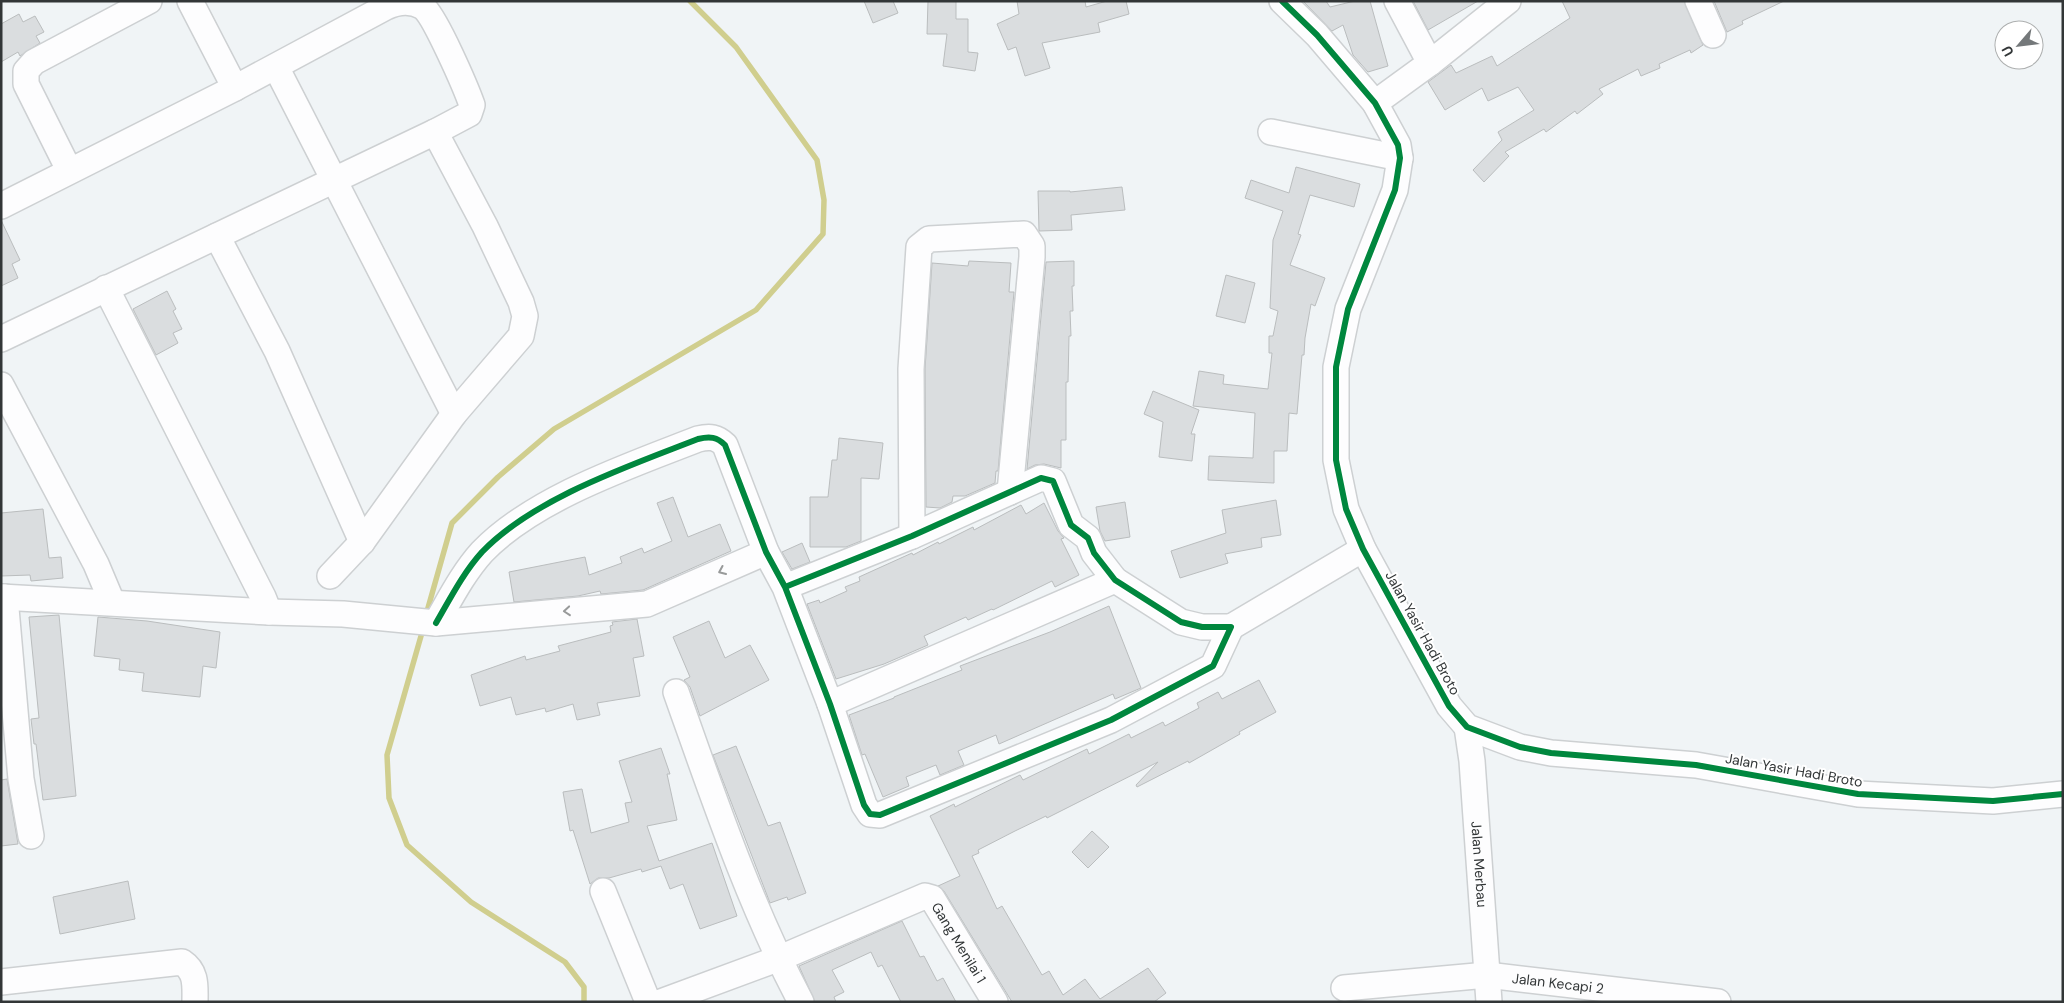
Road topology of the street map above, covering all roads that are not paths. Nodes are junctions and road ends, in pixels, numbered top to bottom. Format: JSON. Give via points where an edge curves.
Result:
{"nodes":[{"id":1,"x":150,"y":1,"type":"edge"},
{"id":2,"x":190,"y":1,"type":"edge"},
{"id":3,"x":1282,"y":1,"type":"edge"},
{"id":4,"x":1397,"y":1,"type":"edge"},
{"id":5,"x":1508,"y":1,"type":"edge"},
{"id":6,"x":1698,"y":1,"type":"edge"},
{"id":7,"x":1713,"y":35,"type":"dead end"},
{"id":8,"x":1430,"y":63,"type":"junction"},
{"id":9,"x":276,"y":67,"type":"junction"},
{"id":10,"x":235,"y":88,"type":"junction"},
{"id":11,"x":1375,"y":103,"type":"junction"},
{"id":12,"x":435,"y":132,"type":"junction"},
{"id":13,"x":1271,"y":132,"type":"dead end"},
{"id":14,"x":1400,"y":158,"type":"junction"},
{"id":15,"x":70,"y":170,"type":"junction"},
{"id":16,"x":334,"y":180,"type":"junction"},
{"id":17,"x":1,"y":206,"type":"edge"},
{"id":18,"x":217,"y":236,"type":"junction"},
{"id":19,"x":106,"y":288,"type":"junction"},
{"id":20,"x":1,"y":339,"type":"edge"},
{"id":21,"x":1,"y":385,"type":"edge"},
{"id":22,"x":454,"y":414,"type":"junction"},
{"id":23,"x":1010,"y":492,"type":"junction"},
{"id":24,"x":912,"y":536,"type":"junction"},
{"id":25,"x":362,"y":542,"type":"junction"},
{"id":26,"x":1363,"y":549,"type":"junction"},
{"id":27,"x":766,"y":552,"type":"junction"},
{"id":28,"x":330,"y":576,"type":"dead end"},
{"id":29,"x":1115,"y":580,"type":"junction"},
{"id":30,"x":785,"y":586,"type":"junction"},
{"id":31,"x":3,"y":597,"type":"edge"},
{"id":32,"x":112,"y":602,"type":"junction"},
{"id":33,"x":269,"y":612,"type":"junction"},
{"id":34,"x":433,"y":622,"type":"junction"},
{"id":35,"x":1230,"y":627,"type":"junction"},
{"id":36,"x":676,"y":692,"type":"dead end"},
{"id":37,"x":830,"y":704,"type":"junction"},
{"id":38,"x":1467,"y":727,"type":"junction"},
{"id":39,"x":11,"y":781,"type":"edge"},
{"id":40,"x":2063,"y":794,"type":"edge"},
{"id":41,"x":31,"y":836,"type":"dead end"},
{"id":42,"x":603,"y":891,"type":"dead end"},
{"id":43,"x":780,"y":958,"type":"junction"},
{"id":44,"x":1487,"y":975,"type":"junction"},
{"id":45,"x":1,"y":982,"type":"edge"},
{"id":46,"x":1344,"y":988,"type":"dead end"},
{"id":47,"x":989,"y":1000,"type":"edge"},
{"id":48,"x":195,"y":1002,"type":"edge"},
{"id":49,"x":651,"y":1002,"type":"edge"},
{"id":50,"x":661,"y":1002,"type":"edge"},
{"id":51,"x":801,"y":1002,"type":"edge"},
{"id":52,"x":1489,"y":1002,"type":"edge"},
{"id":53,"x":1718,"y":1002,"type":"edge"}],
"edges":[{"from":1,"to":15,"type":"street","via":[[34,62],[26,71],[26,84]]},
{"from":2,"to":10,"type":"street"},
{"from":3,"to":11,"type":"street","name":"Jalan Yasir Hadi Broto","via":[[1317,35]]},
{"from":4,"to":8,"type":"street"},
{"from":5,"to":8,"type":"street"},
{"from":6,"to":7,"type":"street"},
{"from":8,"to":11,"type":"street"},
{"from":9,"to":10,"type":"street"},
{"from":9,"to":12,"type":"street","via":[[393,4],[409,1],[417,4],[430,14],[472,105],[469,114]]},
{"from":9,"to":16,"type":"street"},
{"from":10,"to":15,"type":"street"},
{"from":11,"to":14,"type":"street","name":"Jalan Yasir Hadi Broto","via":[[1398,145]]},
{"from":12,"to":16,"type":"street"},
{"from":12,"to":22,"type":"street","via":[[485,226],[525,316],[521,336]]},
{"from":13,"to":14,"type":"street"},
{"from":14,"to":26,"type":"street","name":"Jalan Yasir Hadi Broto","via":[[1395,190],[1348,309],[1336,367],[1336,460],[1346,509]]},
{"from":15,"to":17,"type":"street"},
{"from":16,"to":18,"type":"street"},
{"from":16,"to":22,"type":"street"},
{"from":18,"to":19,"type":"street"},
{"from":18,"to":25,"type":"street","via":[[277,351]]},
{"from":19,"to":20,"type":"street"},
{"from":19,"to":33,"type":"street"},
{"from":21,"to":32,"type":"street","via":[[96,564]]},
{"from":22,"to":25,"type":"street"},
{"from":23,"to":24,"type":"street"},
{"from":23,"to":24,"type":"street","via":[[1032,246],[1024,234],[929,240],[919,247],[911,369]]},
{"from":23,"to":29,"type":"street","via":[[1041,478],[1053,481],[1071,525],[1088,538],[1094,553]]},
{"from":24,"to":30,"type":"street"},
{"from":25,"to":28,"type":"street"},
{"from":26,"to":35,"type":"street"},
{"from":26,"to":38,"type":"street","name":"Jalan Yasir Hadi Broto","via":[[1449,706]]},
{"from":27,"to":30,"type":"street"},
{"from":27,"to":34,"type":"street","one_way":true,"via":[[648,604]]},
{"from":27,"to":34,"type":"street","via":[[725,446],[720,440],[708,436],[559,498],[503,532],[468,570]]},
{"from":29,"to":35,"type":"street","via":[[1181,622],[1202,627]]},
{"from":29,"to":37,"type":"street"},
{"from":30,"to":37,"type":"street"},
{"from":31,"to":32,"type":"street"},
{"from":31,"to":39,"type":"street"},
{"from":32,"to":33,"type":"street"},
{"from":33,"to":34,"type":"street"},
{"from":35,"to":37,"type":"street","via":[[1213,666],[1111,720],[880,815],[870,814],[864,805]]},
{"from":36,"to":43,"type":"street","via":[[751,892]]},
{"from":38,"to":40,"type":"street","name":"Jalan Yasir Hadi Broto","via":[[1520,747],[1551,753],[1696,765],[1858,794],[1993,801]]},
{"from":38,"to":44,"type":"street","name":"Jalan Merbau"},
{"from":39,"to":41,"type":"street"},
{"from":42,"to":49,"type":"street","via":[[646,997]]},
{"from":43,"to":47,"type":"street","name":"Gang Menilai 1","via":[[925,896],[932,898]]},
{"from":43,"to":50,"type":"street"},
{"from":43,"to":51,"type":"street"},
{"from":44,"to":46,"type":"street","name":"Jalan Kecapi 2"},
{"from":44,"to":52,"type":"street","name":"Jalan Merbau"},
{"from":44,"to":53,"type":"street","name":"Jalan Kecapi 2"},
{"from":45,"to":48,"type":"street","via":[[182,962],[192,972]]}]}
